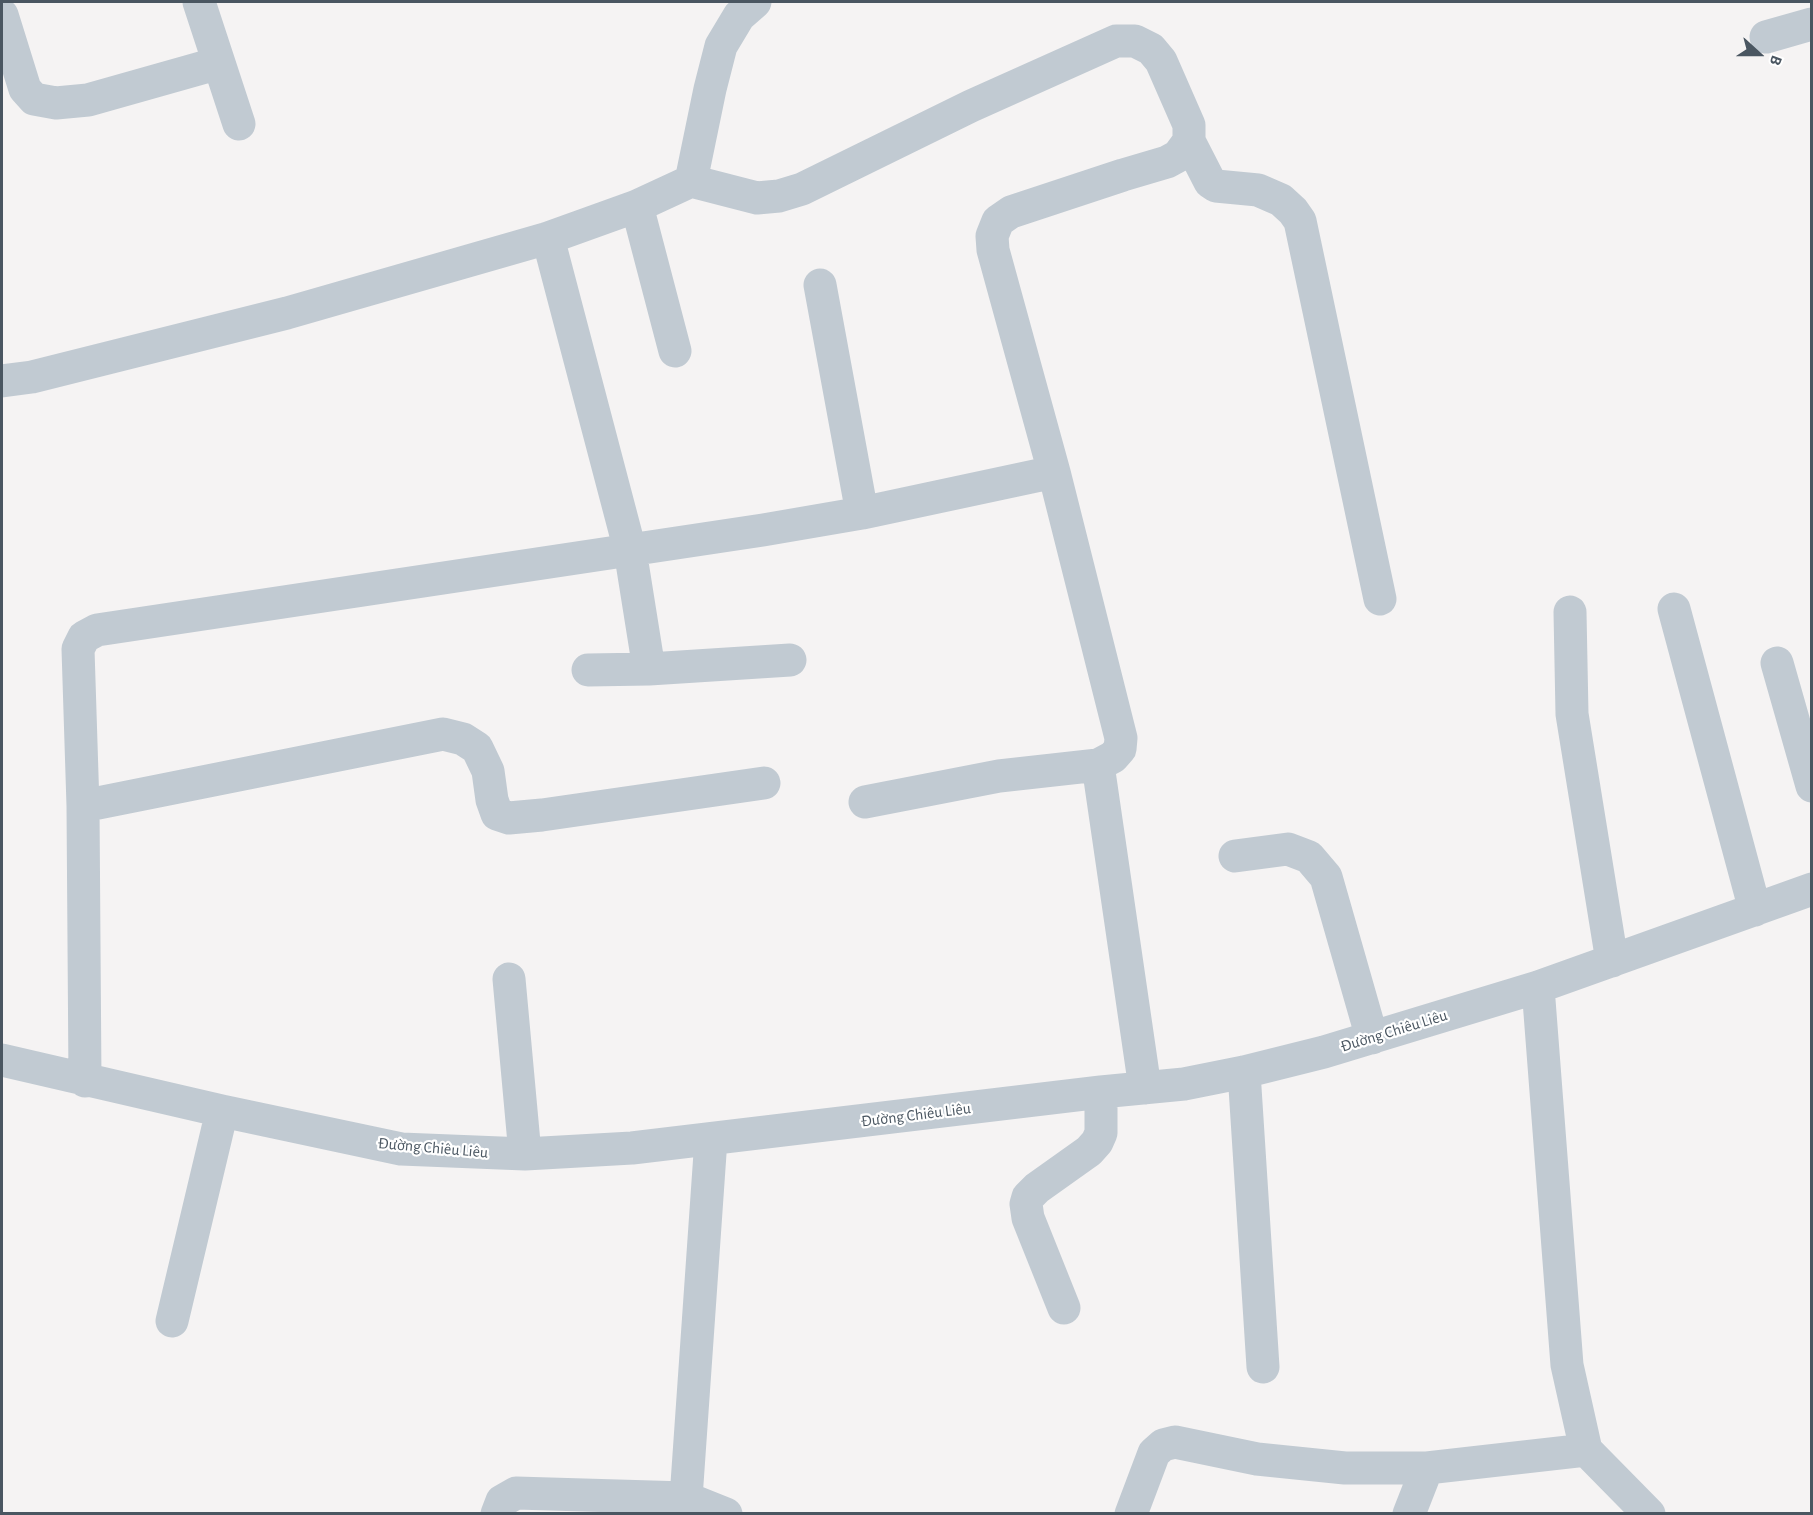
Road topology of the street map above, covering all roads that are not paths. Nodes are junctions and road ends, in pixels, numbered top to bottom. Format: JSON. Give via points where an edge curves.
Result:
{"nodes":[{"id":1,"x":199,"y":2,"type":"edge"},
{"id":2,"x":755,"y":2,"type":"edge"},
{"id":3,"x":2,"y":15,"type":"edge"},
{"id":4,"x":1812,"y":24,"type":"edge"},
{"id":5,"x":1766,"y":38,"type":"dead end"},
{"id":6,"x":219,"y":63,"type":"junction"},
{"id":7,"x":239,"y":124,"type":"dead end"},
{"id":8,"x":1189,"y":141,"type":"junction"},
{"id":9,"x":691,"y":181,"type":"junction"},
{"id":10,"x":637,"y":206,"type":"junction"},
{"id":11,"x":548,"y":238,"type":"junction"},
{"id":12,"x":820,"y":285,"type":"dead end"},
{"id":13,"x":675,"y":351,"type":"dead end"},
{"id":14,"x":2,"y":381,"type":"edge"},
{"id":15,"x":1054,"y":472,"type":"junction"},
{"id":16,"x":862,"y":513,"type":"junction"},
{"id":17,"x":630,"y":550,"type":"junction"},
{"id":18,"x":1380,"y":599,"type":"dead end"},
{"id":19,"x":1674,"y":609,"type":"dead end"},
{"id":20,"x":1570,"y":612,"type":"dead end"},
{"id":21,"x":790,"y":660,"type":"dead end"},
{"id":22,"x":1777,"y":663,"type":"dead end"},
{"id":23,"x":649,"y":669,"type":"junction"},
{"id":24,"x":588,"y":670,"type":"dead end"},
{"id":25,"x":1098,"y":765,"type":"junction"},
{"id":26,"x":764,"y":783,"type":"dead end"},
{"id":27,"x":1812,"y":786,"type":"edge"},
{"id":28,"x":865,"y":802,"type":"dead end"},
{"id":29,"x":83,"y":806,"type":"junction"},
{"id":30,"x":1234,"y":855,"type":"dead end"},
{"id":31,"x":1812,"y":889,"type":"edge"},
{"id":32,"x":1755,"y":910,"type":"junction"},
{"id":33,"x":1612,"y":961,"type":"junction"},
{"id":34,"x":509,"y":979,"type":"dead end"},
{"id":35,"x":1538,"y":987,"type":"junction"},
{"id":36,"x":1372,"y":1038,"type":"junction"},
{"id":37,"x":2,"y":1060,"type":"edge"},
{"id":38,"x":1244,"y":1072,"type":"junction"},
{"id":39,"x":85,"y":1081,"type":"junction"},
{"id":40,"x":1145,"y":1088,"type":"junction"},
{"id":41,"x":1101,"y":1092,"type":"junction"},
{"id":42,"x":222,"y":1111,"type":"junction"},
{"id":43,"x":711,"y":1139,"type":"junction"},
{"id":44,"x":525,"y":1154,"type":"junction"},
{"id":45,"x":1064,"y":1308,"type":"dead end"},
{"id":46,"x":172,"y":1321,"type":"dead end"},
{"id":47,"x":1263,"y":1367,"type":"dead end"},
{"id":48,"x":1586,"y":1450,"type":"junction"},
{"id":49,"x":1427,"y":1468,"type":"junction"},
{"id":50,"x":686,"y":1498,"type":"junction"},
{"id":51,"x":722,"y":1513,"type":"edge"},
{"id":52,"x":497,"y":1514,"type":"edge"},
{"id":53,"x":1131,"y":1514,"type":"edge"},
{"id":54,"x":1409,"y":1514,"type":"edge"},
{"id":55,"x":1649,"y":1514,"type":"edge"}],
"edges":[{"from":1,"to":6,"type":"street"},
{"from":2,"to":9,"type":"street","via":[[739,16],[721,46]]},
{"from":3,"to":6,"type":"street","via":[[25,89],[34,99],[57,103],[88,100]]},
{"from":4,"to":5,"type":"street"},
{"from":6,"to":7,"type":"street"},
{"from":8,"to":9,"type":"street","via":[[1189,125],[1161,61],[1151,49],[1135,41],[1116,41],[971,106],[802,189],[757,198]]},
{"from":8,"to":15,"type":"street","via":[[1178,156],[1167,162],[1022,209],[998,221],[992,236],[993,250]]},
{"from":8,"to":18,"type":"street","via":[[1210,182],[1224,188],[1258,190],[1281,200],[1300,221]]},
{"from":9,"to":10,"type":"street"},
{"from":10,"to":11,"type":"street"},
{"from":10,"to":13,"type":"street"},
{"from":11,"to":14,"type":"street","via":[[287,313],[33,377]]},
{"from":11,"to":17,"type":"street"},
{"from":12,"to":16,"type":"street"},
{"from":15,"to":16,"type":"street"},
{"from":15,"to":25,"type":"street","via":[[1121,738],[1120,749]]},
{"from":16,"to":17,"type":"street"},
{"from":17,"to":23,"type":"street"},
{"from":17,"to":29,"type":"street","via":[[97,630],[84,637],[78,649]]},
{"from":19,"to":32,"type":"street"},
{"from":20,"to":33,"type":"street","via":[[1572,714]]},
{"from":21,"to":23,"type":"street"},
{"from":22,"to":27,"type":"street"},
{"from":23,"to":24,"type":"street"},
{"from":25,"to":28,"type":"street","via":[[999,776]]},
{"from":25,"to":40,"type":"street"},
{"from":26,"to":29,"type":"street","via":[[509,818],[497,814],[488,771],[477,748],[443,734]]},
{"from":29,"to":39,"type":"street"},
{"from":30,"to":36,"type":"street","via":[[1288,849],[1309,857],[1326,878]]},
{"from":31,"to":32,"type":"street","name":"Đường Chiêu Liêu"},
{"from":32,"to":33,"type":"street","name":"Đường Chiêu Liêu"},
{"from":33,"to":35,"type":"street","name":"Đường Chiêu Liêu"},
{"from":34,"to":44,"type":"street"},
{"from":35,"to":36,"type":"street","name":"Đường Chiêu Liêu"},
{"from":35,"to":48,"type":"street","via":[[1567,1365]]},
{"from":36,"to":38,"type":"street","name":"Đường Chiêu Liêu"},
{"from":37,"to":39,"type":"street","name":"Đường Chiêu Liêu"},
{"from":38,"to":40,"type":"street","name":"Đường Chiêu Liêu"},
{"from":38,"to":47,"type":"street"},
{"from":39,"to":42,"type":"street","name":"Đường Chiêu Liêu"},
{"from":40,"to":41,"type":"street","name":"Đường Chiêu Liêu"},
{"from":41,"to":43,"type":"street","name":"Đường Chiêu Liêu"},
{"from":41,"to":45,"type":"street","via":[[1101,1133],[1097,1142],[1037,1188],[1026,1204]]},
{"from":42,"to":44,"type":"street","name":"Đường Chiêu Liêu","via":[[401,1149]]},
{"from":42,"to":46,"type":"street"},
{"from":43,"to":44,"type":"street","name":"Đường Chiêu Liêu"},
{"from":43,"to":50,"type":"street"},
{"from":48,"to":49,"type":"street"},
{"from":48,"to":55,"type":"street"},
{"from":49,"to":53,"type":"street","via":[[1345,1468],[1257,1459],[1175,1442],[1154,1453]]},
{"from":49,"to":54,"type":"street"},
{"from":50,"to":51,"type":"street"},
{"from":50,"to":52,"type":"street","via":[[516,1493],[502,1501]]}]}
